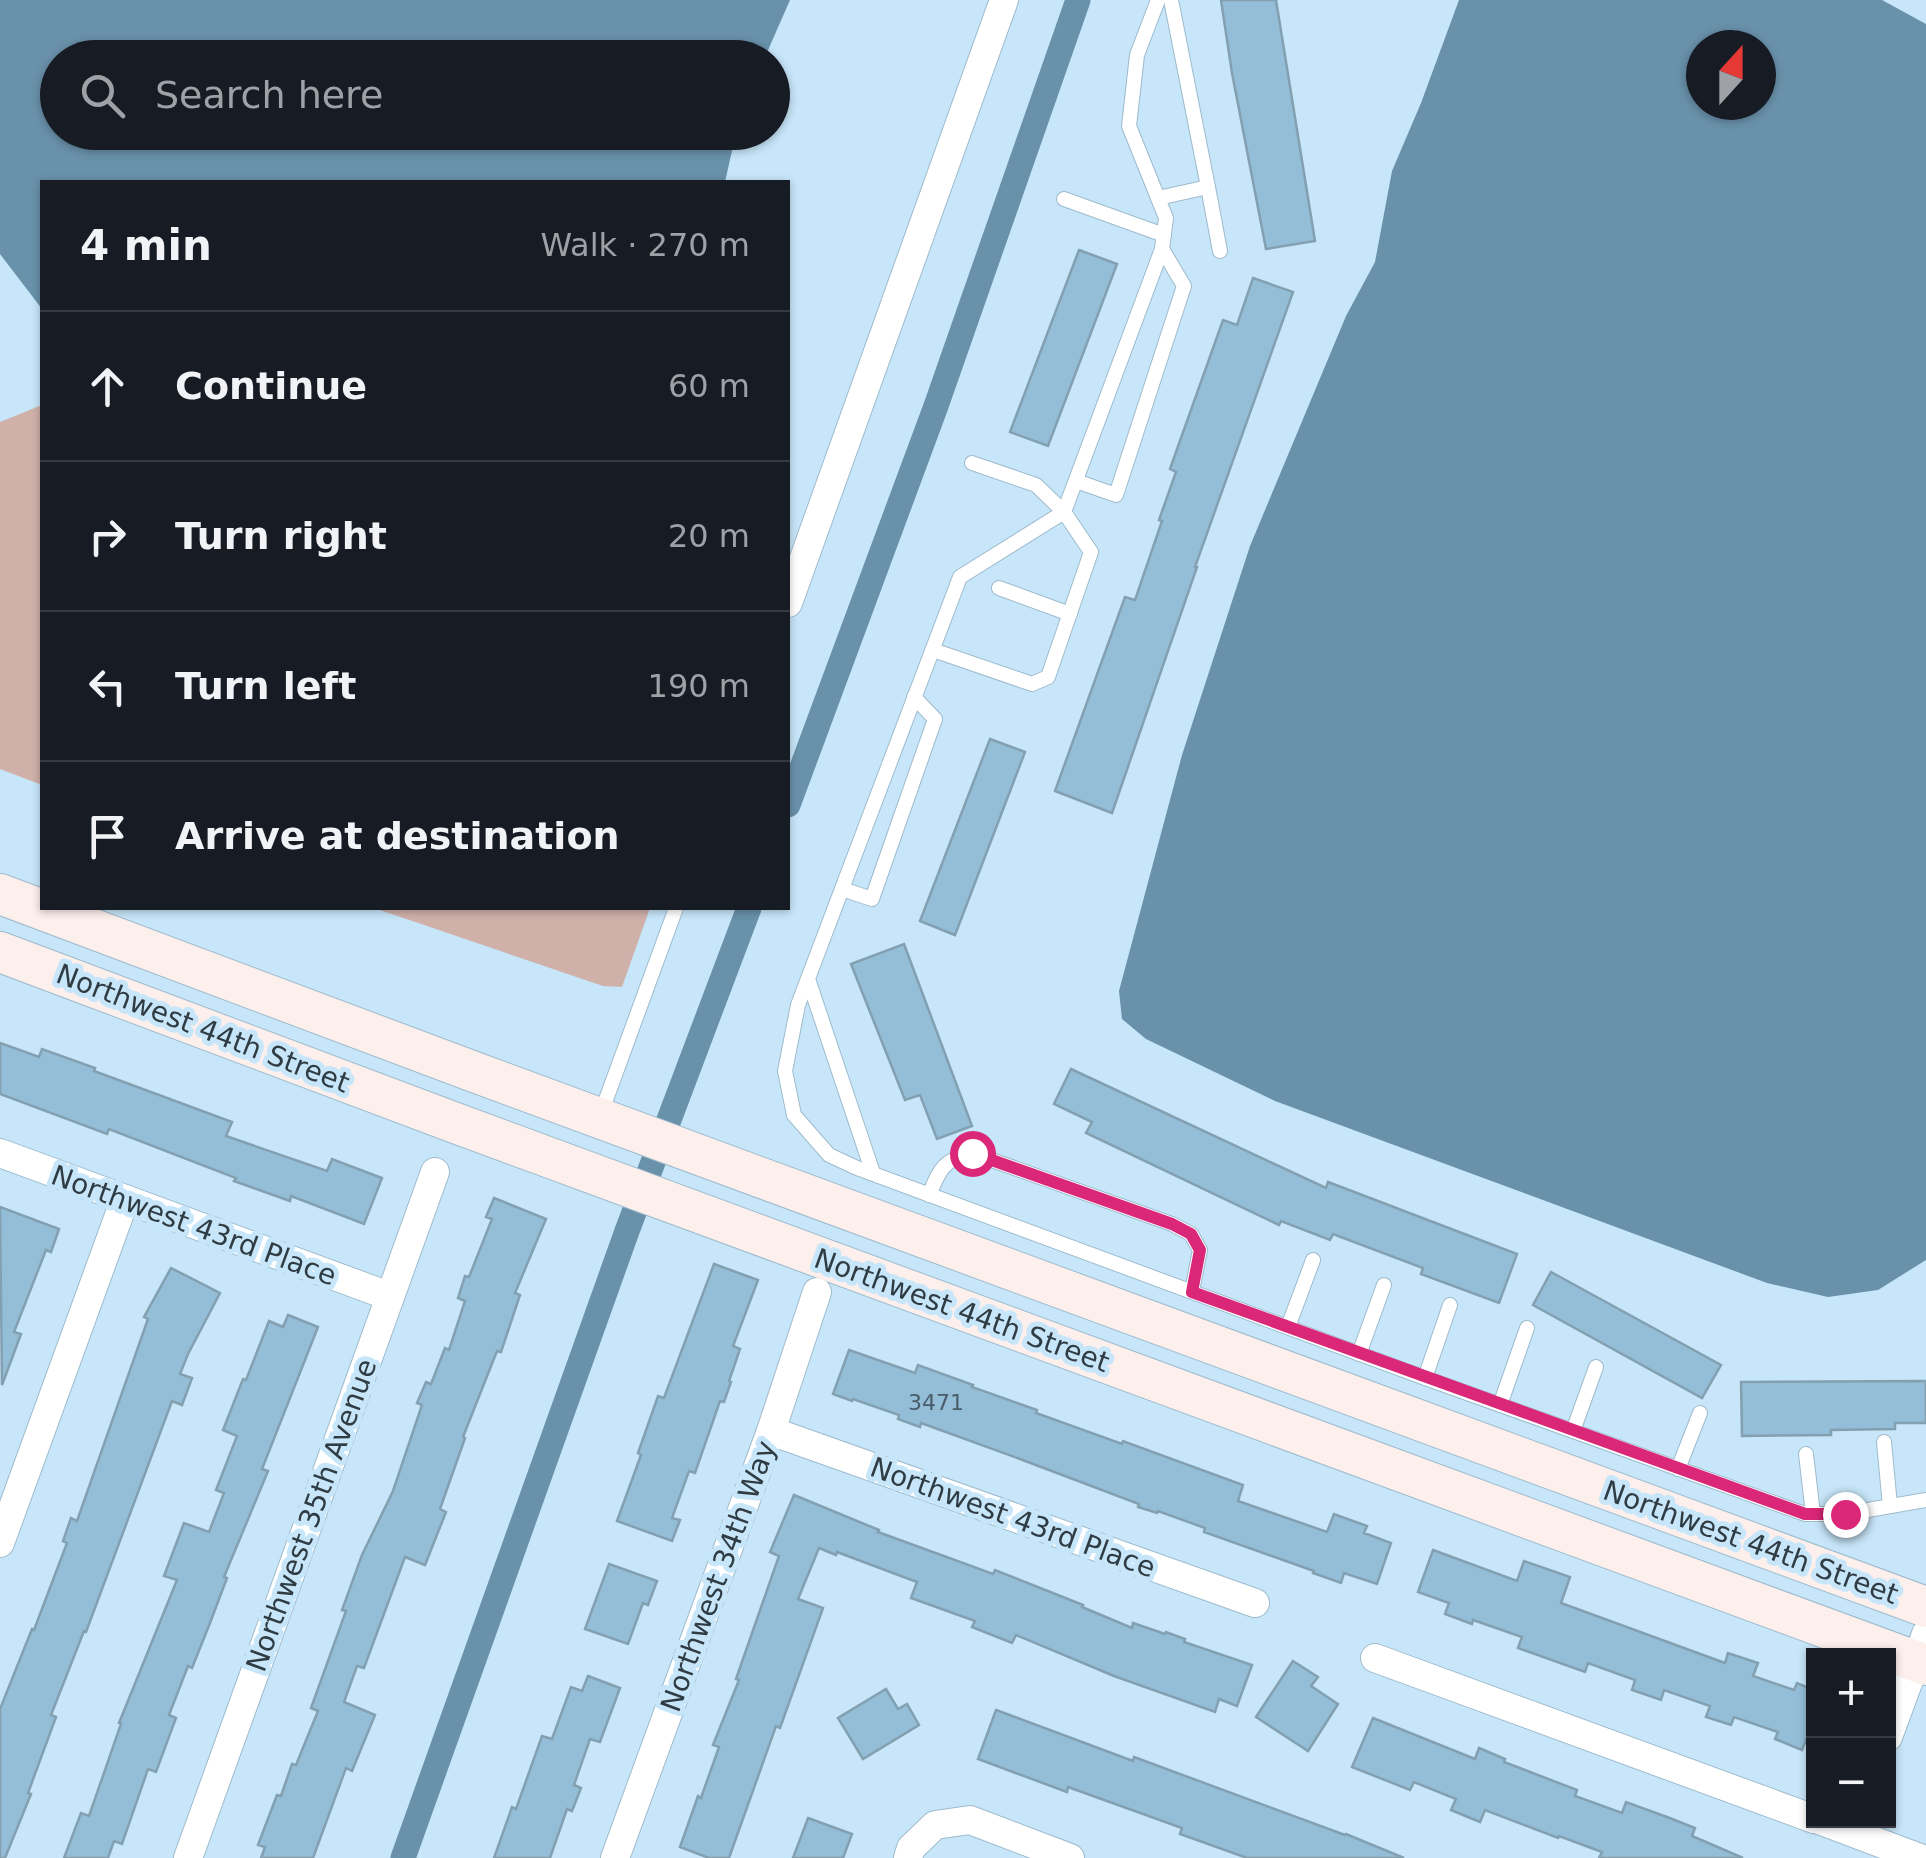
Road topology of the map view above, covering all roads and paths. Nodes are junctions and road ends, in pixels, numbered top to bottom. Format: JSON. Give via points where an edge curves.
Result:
{"nodes":[{"id":1,"x":1004,"y":0,"type":"edge"},
{"id":2,"x":1158,"y":0,"type":"edge"},
{"id":3,"x":1171,"y":0,"type":"edge"},
{"id":4,"x":1208,"y":187,"type":"junction"},
{"id":5,"x":1158,"y":198,"type":"junction"},
{"id":6,"x":1064,"y":199,"type":"dead end"},
{"id":7,"x":1163,"y":242,"type":"junction"},
{"id":8,"x":1220,"y":252,"type":"dead end"},
{"id":9,"x":972,"y":463,"type":"dead end"},
{"id":10,"x":1076,"y":481,"type":"junction"},
{"id":11,"x":1064,"y":512,"type":"junction"},
{"id":12,"x":999,"y":588,"type":"dead end"},
{"id":13,"x":790,"y":596,"type":"edge"},
{"id":14,"x":1070,"y":614,"type":"junction"},
{"id":15,"x":932,"y":650,"type":"junction"},
{"id":16,"x":914,"y":697,"type":"junction"},
{"id":17,"x":842,"y":889,"type":"junction"},
{"id":18,"x":0,"y":894,"type":"edge"},
{"id":19,"x":40,"y":909,"type":"edge"},
{"id":20,"x":43,"y":910,"type":"edge"},
{"id":21,"x":675,"y":910,"type":"edge"},
{"id":22,"x":0,"y":952,"type":"edge"},
{"id":23,"x":808,"y":978,"type":"junction"},
{"id":24,"x":600,"y":1117,"type":"junction"},
{"id":25,"x":0,"y":1153,"type":"edge"},
{"id":26,"x":435,"y":1172,"type":"dead end"},
{"id":27,"x":873,"y":1174,"type":"junction"},
{"id":28,"x":929,"y":1194,"type":"junction"},
{"id":29,"x":125,"y":1199,"type":"junction"},
{"id":30,"x":863,"y":1214,"type":"junction"},
{"id":31,"x":1313,"y":1260,"type":"dead end"},
{"id":32,"x":830,"y":1279,"type":"junction"},
{"id":33,"x":1384,"y":1285,"type":"dead end"},
{"id":34,"x":1192,"y":1292,"type":"junction"},
{"id":35,"x":389,"y":1296,"type":"junction"},
{"id":36,"x":1450,"y":1305,"type":"dead end"},
{"id":37,"x":1288,"y":1328,"type":"junction"},
{"id":38,"x":1526,"y":1328,"type":"dead end"},
{"id":39,"x":1359,"y":1354,"type":"junction"},
{"id":40,"x":1596,"y":1367,"type":"dead end"},
{"id":41,"x":1425,"y":1378,"type":"junction"},
{"id":42,"x":1500,"y":1405,"type":"junction"},
{"id":43,"x":1700,"y":1412,"type":"dead end"},
{"id":44,"x":771,"y":1431,"type":"junction"},
{"id":45,"x":1573,"y":1431,"type":"junction"},
{"id":46,"x":1884,"y":1442,"type":"dead end"},
{"id":47,"x":1806,"y":1454,"type":"dead end"},
{"id":48,"x":1678,"y":1469,"type":"junction"},
{"id":49,"x":1926,"y":1500,"type":"edge"},
{"id":50,"x":1890,"y":1506,"type":"junction"},
{"id":51,"x":1813,"y":1514,"type":"junction"},
{"id":52,"x":0,"y":1543,"type":"edge"},
{"id":53,"x":1255,"y":1603,"type":"dead end"},
{"id":54,"x":1926,"y":1607,"type":"edge"},
{"id":55,"x":1923,"y":1653,"type":"edge"},
{"id":56,"x":1376,"y":1658,"type":"dead end"},
{"id":57,"x":1896,"y":1718,"type":"edge"},
{"id":58,"x":1806,"y":1816,"type":"edge"},
{"id":59,"x":1858,"y":1828,"type":"edge"},
{"id":60,"x":188,"y":1858,"type":"edge"},
{"id":61,"x":614,"y":1858,"type":"edge"},
{"id":62,"x":908,"y":1858,"type":"edge"},
{"id":63,"x":1070,"y":1858,"type":"edge"},
{"id":64,"x":1920,"y":1858,"type":"edge"}],
"edges":[{"from":1,"to":13,"type":"street"},
{"from":2,"to":5,"type":"lane","via":[[1136,55],[1129,126]]},
{"from":3,"to":4,"type":"lane"},
{"from":4,"to":5,"type":"lane"},
{"from":4,"to":8,"type":"lane"},
{"from":5,"to":7,"type":"lane","via":[[1166,218]]},
{"from":6,"to":7,"type":"lane"},
{"from":7,"to":10,"type":"lane"},
{"from":7,"to":10,"type":"lane","via":[[1184,286],[1116,496]]},
{"from":9,"to":11,"type":"lane","via":[[1036,485]]},
{"from":10,"to":11,"type":"lane"},
{"from":11,"to":14,"type":"lane","via":[[1091,552]]},
{"from":11,"to":15,"type":"lane","via":[[960,577]]},
{"from":12,"to":14,"type":"lane"},
{"from":14,"to":15,"type":"lane","via":[[1048,677],[1032,684]]},
{"from":15,"to":16,"type":"lane"},
{"from":16,"to":17,"type":"lane"},
{"from":16,"to":17,"type":"lane","via":[[935,719],[872,899]]},
{"from":17,"to":23,"type":"lane"},
{"from":18,"to":19,"type":"street","name":"Northwest 44th Street"},
{"from":20,"to":24,"type":"street","name":"Northwest 44th Street"},
{"from":21,"to":24,"type":"lane"},
{"from":22,"to":32,"type":"street","name":"Northwest 44th Street","via":[[706,1213]]},
{"from":23,"to":27,"type":"lane"},
{"from":23,"to":27,"type":"lane","via":[[785,1072],[794,1116],[828,1155]]},
{"from":24,"to":30,"type":"street","name":"Northwest 44th Street"},
{"from":25,"to":29,"type":"street","name":"Northwest 43rd Place"},
{"from":26,"to":35,"type":"street","name":"Northwest 35th Avenue"},
{"from":27,"to":28,"type":"lane"},
{"from":28,"to":34,"type":"lane"},
{"from":28,"to":34,"type":"lane","via":[[941,1168],[972,1153],[1172,1224],[1191,1234],[1200,1250]]},
{"from":29,"to":35,"type":"street","name":"Northwest 43rd Place"},
{"from":29,"to":52,"type":"street"},
{"from":30,"to":32,"type":"street"},
{"from":30,"to":54,"type":"street","name":"Northwest 44th Street"},
{"from":31,"to":37,"type":"lane"},
{"from":32,"to":44,"type":"street","name":"Northwest 34th Way"},
{"from":32,"to":55,"type":"street","name":"Northwest 44th Street"},
{"from":33,"to":39,"type":"lane"},
{"from":34,"to":37,"type":"lane"},
{"from":35,"to":60,"type":"street","name":"Northwest 35th Avenue"},
{"from":36,"to":41,"type":"lane"},
{"from":37,"to":39,"type":"lane"},
{"from":38,"to":42,"type":"lane"},
{"from":39,"to":41,"type":"lane"},
{"from":40,"to":45,"type":"lane"},
{"from":41,"to":42,"type":"lane"},
{"from":42,"to":45,"type":"lane"},
{"from":43,"to":48,"type":"lane"},
{"from":44,"to":53,"type":"street","name":"Northwest 43rd Place"},
{"from":44,"to":61,"type":"street","name":"Northwest 34th Way"},
{"from":45,"to":48,"type":"lane"},
{"from":46,"to":50,"type":"lane"},
{"from":47,"to":51,"type":"lane"},
{"from":48,"to":51,"type":"lane"},
{"from":49,"to":50,"type":"lane"},
{"from":50,"to":51,"type":"lane"},
{"from":55,"to":57,"type":"street"},
{"from":56,"to":58,"type":"street"},
{"from":59,"to":64,"type":"street"},
{"from":62,"to":63,"type":"street","via":[[934,1825],[970,1820]]}]}
